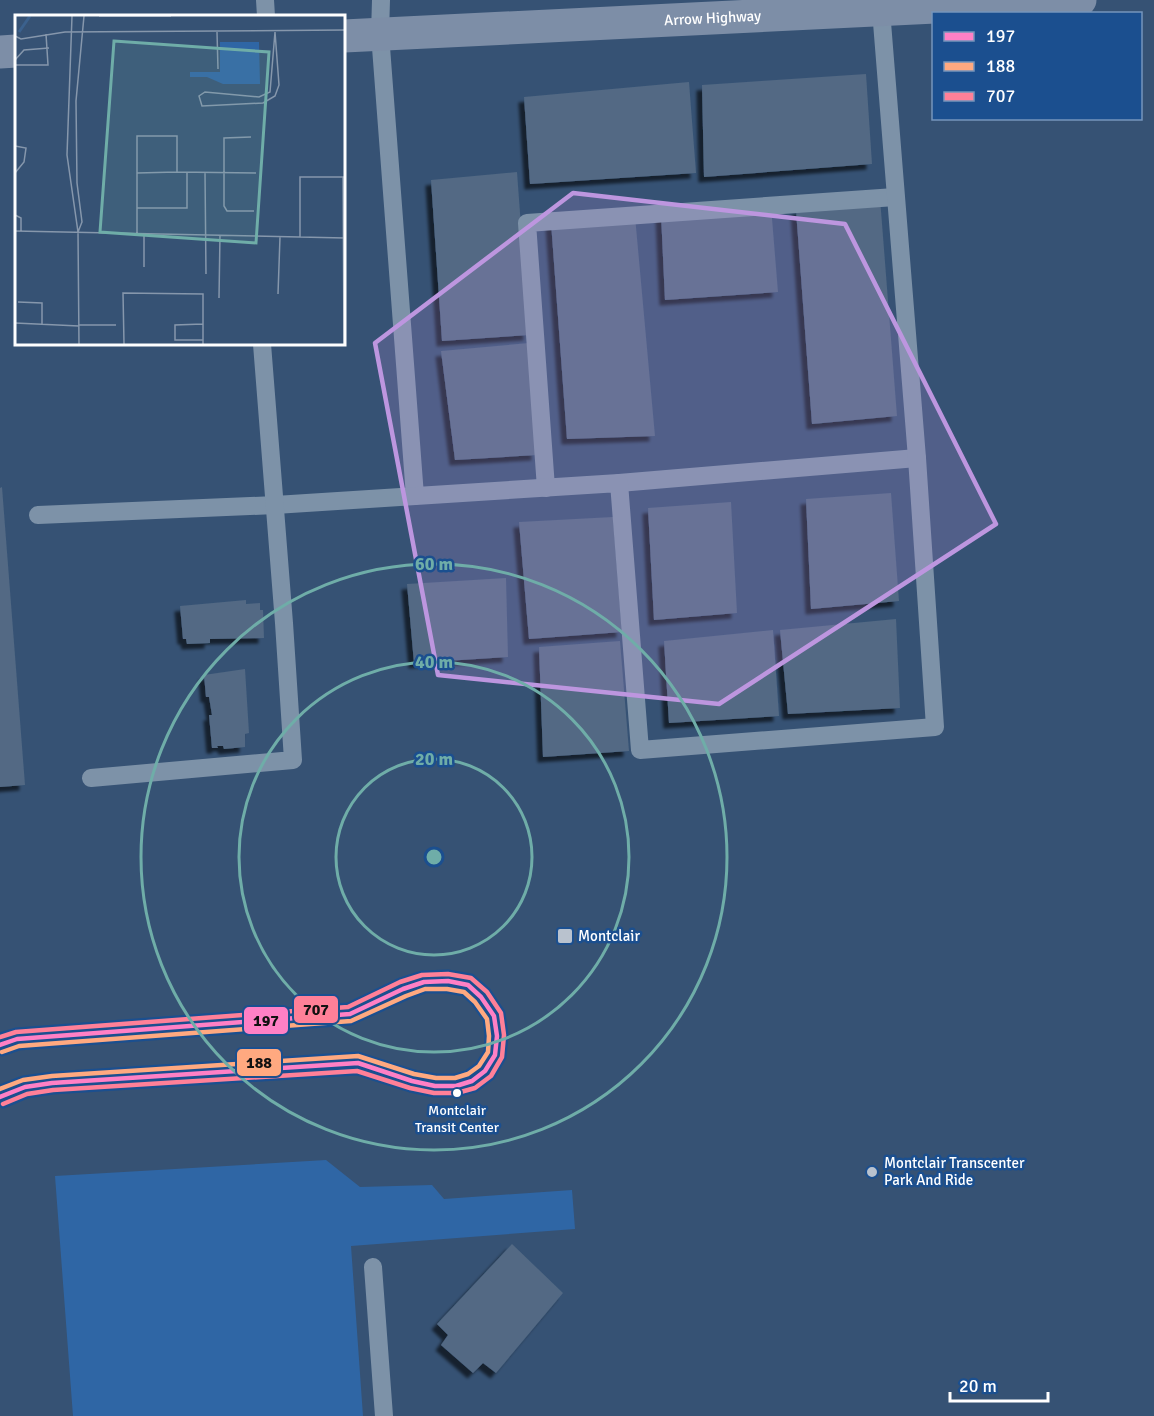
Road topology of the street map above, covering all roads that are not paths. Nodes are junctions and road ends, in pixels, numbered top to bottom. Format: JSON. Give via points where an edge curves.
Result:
{"nodes":[{"id":1,"x":265,"y":0,"type":"edge"},
{"id":2,"x":381,"y":0,"type":"edge"},
{"id":3,"x":1080,"y":0,"type":"edge"},
{"id":4,"x":828,"y":6,"type":"edge"},
{"id":5,"x":881,"y":10,"type":"junction"},
{"id":6,"x":266,"y":15,"type":"edge"},
{"id":7,"x":380,"y":34,"type":"junction"},
{"id":8,"x":345,"y":36,"type":"edge"},
{"id":9,"x":15,"y":51,"type":"edge"},
{"id":10,"x":0,"y":52,"type":"edge"},
{"id":11,"x":895,"y":197,"type":"junction"},
{"id":12,"x":262,"y":345,"type":"edge"},
{"id":13,"x":916,"y":458,"type":"junction"},
{"id":14,"x":619,"y":483,"type":"junction"},
{"id":15,"x":546,"y":488,"type":"junction"},
{"id":16,"x":415,"y":496,"type":"junction"},
{"id":17,"x":275,"y":505,"type":"junction"},
{"id":18,"x":38,"y":514,"type":"dead end"},
{"id":19,"x":91,"y":778,"type":"dead end"},
{"id":20,"x":0,"y":1045,"type":"edge"},
{"id":21,"x":0,"y":1097,"type":"edge"},
{"id":22,"x":373,"y":1267,"type":"dead end"},
{"id":23,"x":384,"y":1416,"type":"edge"}],
"edges":[{"from":1,"to":6,"type":"lane"},
{"from":2,"to":7,"type":"lane"},
{"from":3,"to":5,"type":"main road","name":"Arrow Highway"},
{"from":4,"to":5,"type":"main road","name":"Arrow Highway"},
{"from":4,"to":7,"type":"main road","name":"Arrow Highway"},
{"from":5,"to":11,"type":"lane"},
{"from":7,"to":8,"type":"main road","name":"Arrow Highway"},
{"from":7,"to":16,"type":"lane"},
{"from":9,"to":10,"type":"main road"},
{"from":11,"to":13,"type":"lane"},
{"from":11,"to":15,"type":"lane","via":[[527,224]]},
{"from":12,"to":17,"type":"lane"},
{"from":13,"to":14,"type":"lane"},
{"from":13,"to":14,"type":"lane","via":[[935,727],[640,750]]},
{"from":14,"to":15,"type":"lane"},
{"from":15,"to":16,"type":"lane"},
{"from":16,"to":17,"type":"lane"},
{"from":17,"to":18,"type":"lane"},
{"from":17,"to":19,"type":"lane","via":[[292,760]]},
{"from":20,"to":21,"type":"lane","via":[[17,1039],[350,1014],[403,989],[424,982],[448,981],[468,985],[481,997],[494,1016],[497,1036],[495,1056],[486,1071],[456,1086],[412,1081],[358,1064],[52,1083],[25,1087]]},
{"from":22,"to":23,"type":"lane"}]}
